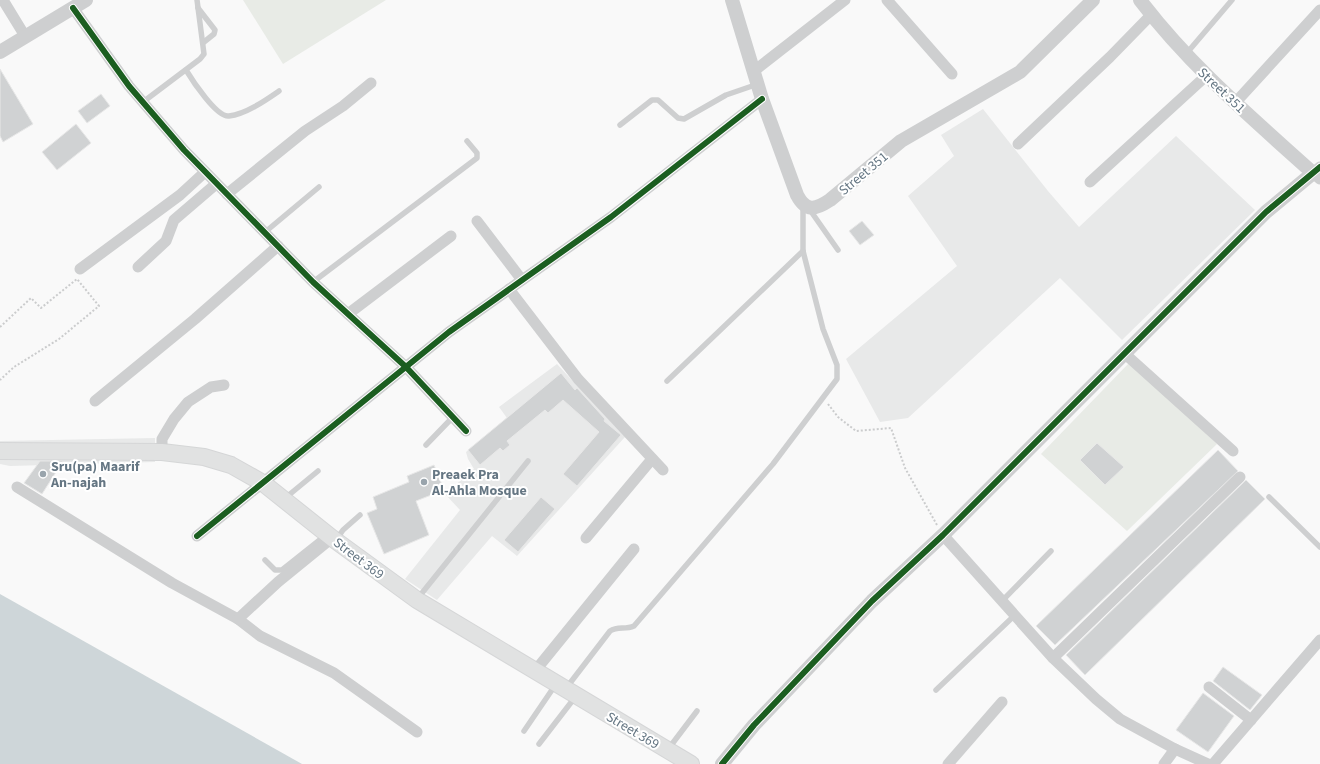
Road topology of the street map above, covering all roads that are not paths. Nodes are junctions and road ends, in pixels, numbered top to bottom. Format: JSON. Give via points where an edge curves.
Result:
{"nodes":[{"id":1,"x":3,"y":0,"type":"edge"},
{"id":2,"x":86,"y":0,"type":"edge"},
{"id":3,"x":198,"y":0,"type":"edge"},
{"id":4,"x":845,"y":0,"type":"edge"},
{"id":5,"x":887,"y":0,"type":"edge"},
{"id":6,"x":1093,"y":0,"type":"edge"},
{"id":7,"x":1141,"y":0,"type":"edge"},
{"id":8,"x":1232,"y":0,"type":"edge"},
{"id":9,"x":733,"y":1,"type":"edge"},
{"id":10,"x":73,"y":8,"type":"junction"},
{"id":11,"x":198,"y":8,"type":"junction"},
{"id":12,"x":1320,"y":10,"type":"edge"},
{"id":13,"x":1151,"y":15,"type":"junction"},
{"id":14,"x":25,"y":36,"type":"junction"},
{"id":15,"x":204,"y":42,"type":"junction"},
{"id":16,"x":0,"y":52,"type":"edge"},
{"id":17,"x":1186,"y":54,"type":"junction"},
{"id":18,"x":186,"y":70,"type":"junction"},
{"id":19,"x":952,"y":74,"type":"dead end"},
{"id":20,"x":1206,"y":76,"type":"junction"},
{"id":21,"x":756,"y":77,"type":"junction"},
{"id":22,"x":371,"y":83,"type":"dead end"},
{"id":23,"x":279,"y":92,"type":"dead end"},
{"id":24,"x":762,"y":99,"type":"junction"},
{"id":25,"x":143,"y":102,"type":"junction"},
{"id":26,"x":1235,"y":103,"type":"junction"},
{"id":27,"x":620,"y":125,"type":"dead end"},
{"id":28,"x":467,"y":141,"type":"dead end"},
{"id":29,"x":1018,"y":144,"type":"dead end"},
{"id":30,"x":204,"y":172,"type":"junction"},
{"id":31,"x":1318,"y":173,"type":"edge"},
{"id":32,"x":1090,"y":182,"type":"dead end"},
{"id":33,"x":216,"y":184,"type":"junction"},
{"id":34,"x":319,"y":187,"type":"dead end"},
{"id":35,"x":227,"y":194,"type":"junction"},
{"id":36,"x":806,"y":206,"type":"junction"},
{"id":37,"x":477,"y":221,"type":"dead end"},
{"id":38,"x":264,"y":234,"type":"junction"},
{"id":39,"x":452,"y":236,"type":"dead end"},
{"id":40,"x":278,"y":246,"type":"junction"},
{"id":41,"x":838,"y":250,"type":"dead end"},
{"id":42,"x":803,"y":251,"type":"junction"},
{"id":43,"x":138,"y":267,"type":"dead end"},
{"id":44,"x":80,"y":269,"type":"dead end"},
{"id":45,"x":522,"y":280,"type":"junction"},
{"id":46,"x":313,"y":282,"type":"junction"},
{"id":47,"x":509,"y":289,"type":"junction"},
{"id":48,"x":348,"y":314,"type":"junction"},
{"id":49,"x":1124,"y":353,"type":"junction"},
{"id":50,"x":406,"y":367,"type":"junction"},
{"id":51,"x":667,"y":381,"type":"dead end"},
{"id":52,"x":224,"y":385,"type":"dead end"},
{"id":53,"x":95,"y":401,"type":"dead end"},
{"id":54,"x":453,"y":417,"type":"junction"},
{"id":55,"x":466,"y":431,"type":"dead end"},
{"id":56,"x":426,"y":445,"type":"dead end"},
{"id":57,"x":0,"y":451,"type":"edge"},
{"id":58,"x":1233,"y":451,"type":"dead end"},
{"id":59,"x":162,"y":452,"type":"junction"},
{"id":60,"x":652,"y":458,"type":"junction"},
{"id":61,"x":528,"y":461,"type":"dead end"},
{"id":62,"x":663,"y":470,"type":"dead end"},
{"id":63,"x":318,"y":471,"type":"dead end"},
{"id":64,"x":1240,"y":477,"type":"dead end"},
{"id":65,"x":263,"y":483,"type":"junction"},
{"id":66,"x":17,"y":487,"type":"dead end"},
{"id":67,"x":1269,"y":497,"type":"dead end"},
{"id":68,"x":284,"y":499,"type":"junction"},
{"id":69,"x":360,"y":515,"type":"dead end"},
{"id":70,"x":943,"y":535,"type":"junction"},
{"id":71,"x":197,"y":536,"type":"dead end"},
{"id":72,"x":332,"y":537,"type":"junction"},
{"id":73,"x":586,"y":538,"type":"dead end"},
{"id":74,"x":1320,"y":547,"type":"edge"},
{"id":75,"x":634,"y":549,"type":"dead end"},
{"id":76,"x":1051,"y":551,"type":"dead end"},
{"id":77,"x":265,"y":560,"type":"dead end"},
{"id":78,"x":417,"y":600,"type":"junction"},
{"id":79,"x":1002,"y":601,"type":"junction"},
{"id":80,"x":1015,"y":615,"type":"junction"},
{"id":81,"x":238,"y":619,"type":"junction"},
{"id":82,"x":1320,"y":640,"type":"edge"},
{"id":83,"x":1054,"y":658,"type":"junction"},
{"id":84,"x":535,"y":671,"type":"junction"},
{"id":85,"x":1209,"y":687,"type":"dead end"},
{"id":86,"x":566,"y":690,"type":"junction"},
{"id":87,"x":936,"y":690,"type":"dead end"},
{"id":88,"x":1002,"y":702,"type":"dead end"},
{"id":89,"x":697,"y":711,"type":"dead end"},
{"id":90,"x":1251,"y":720,"type":"junction"},
{"id":91,"x":524,"y":731,"type":"dead end"},
{"id":92,"x":416,"y":732,"type":"dead end"},
{"id":93,"x":539,"y":744,"type":"dead end"},
{"id":94,"x":1175,"y":749,"type":"junction"},
{"id":95,"x":672,"y":755,"type":"junction"},
{"id":96,"x":691,"y":764,"type":"edge"},
{"id":97,"x":722,"y":764,"type":"edge"},
{"id":98,"x":948,"y":764,"type":"edge"},
{"id":99,"x":1164,"y":764,"type":"edge"},
{"id":100,"x":1208,"y":764,"type":"edge"},
{"id":101,"x":1213,"y":764,"type":"edge"}],
"edges":[{"from":1,"to":14,"type":"street"},
{"from":2,"to":10,"type":"street"},
{"from":3,"to":11,"type":"lane"},
{"from":4,"to":21,"type":"street"},
{"from":5,"to":19,"type":"street"},
{"from":6,"to":36,"type":"street","name":"Street 351","via":[[1020,72],[901,141],[821,206]]},
{"from":7,"to":13,"type":"street","name":"Street 351"},
{"from":8,"to":17,"type":"lane"},
{"from":9,"to":21,"type":"street"},
{"from":10,"to":14,"type":"street"},
{"from":10,"to":25,"type":"street"},
{"from":11,"to":15,"type":"lane"},
{"from":11,"to":15,"type":"lane","via":[[215,30]]},
{"from":12,"to":26,"type":"street"},
{"from":13,"to":17,"type":"street","name":"Street 351"},
{"from":13,"to":29,"type":"street"},
{"from":14,"to":16,"type":"street"},
{"from":15,"to":18,"type":"lane","via":[[204,54]]},
{"from":17,"to":20,"type":"street","name":"Street 351"},
{"from":18,"to":23,"type":"lane","via":[[208,100],[222,114],[229,117],[260,105]]},
{"from":18,"to":25,"type":"lane"},
{"from":20,"to":26,"type":"street","name":"Street 351"},
{"from":20,"to":32,"type":"street"},
{"from":21,"to":24,"type":"street"},
{"from":21,"to":27,"type":"lane","via":[[684,119],[678,118],[658,100],[652,100]]},
{"from":22,"to":35,"type":"street","via":[[343,106],[305,131]]},
{"from":24,"to":36,"type":"street","via":[[797,194]]},
{"from":24,"to":45,"type":"street","via":[[611,217]]},
{"from":25,"to":30,"type":"street"},
{"from":26,"to":31,"type":"street","name":"Street 351"},
{"from":28,"to":46,"type":"lane","via":[[477,153],[477,158]]},
{"from":30,"to":33,"type":"street"},
{"from":30,"to":44,"type":"street","via":[[180,195]]},
{"from":31,"to":49,"type":"street","via":[[1266,212]]},
{"from":33,"to":35,"type":"street"},
{"from":33,"to":43,"type":"street","via":[[174,220],[166,241]]},
{"from":34,"to":38,"type":"lane"},
{"from":35,"to":38,"type":"street"},
{"from":36,"to":41,"type":"lane"},
{"from":36,"to":42,"type":"lane"},
{"from":37,"to":45,"type":"street"},
{"from":38,"to":40,"type":"street"},
{"from":39,"to":48,"type":"street"},
{"from":40,"to":46,"type":"street"},
{"from":40,"to":53,"type":"street","via":[[195,319]]},
{"from":42,"to":51,"type":"lane"},
{"from":42,"to":86,"type":"lane","via":[[823,329],[837,366],[837,379],[773,464],[634,626],[610,631]]},
{"from":45,"to":47,"type":"street"},
{"from":46,"to":48,"type":"street"},
{"from":47,"to":50,"type":"street"},
{"from":47,"to":60,"type":"street","via":[[578,379]]},
{"from":48,"to":50,"type":"street"},
{"from":49,"to":58,"type":"street"},
{"from":49,"to":70,"type":"street"},
{"from":50,"to":54,"type":"street"},
{"from":50,"to":65,"type":"street"},
{"from":52,"to":59,"type":"street","via":[[211,387],[188,402],[164,434]]},
{"from":54,"to":55,"type":"street"},
{"from":54,"to":56,"type":"lane"},
{"from":57,"to":59,"type":"main road","name":"Street 369"},
{"from":59,"to":65,"type":"main road","name":"Street 369","via":[[231,465]]},
{"from":60,"to":62,"type":"street"},
{"from":60,"to":73,"type":"street"},
{"from":61,"to":78,"type":"lane"},
{"from":63,"to":68,"type":"lane"},
{"from":64,"to":83,"type":"street"},
{"from":65,"to":68,"type":"main road","name":"Street 369"},
{"from":65,"to":71,"type":"street"},
{"from":66,"to":81,"type":"street","via":[[172,583]]},
{"from":67,"to":74,"type":"lane"},
{"from":68,"to":72,"type":"main road","name":"Street 369"},
{"from":69,"to":72,"type":"lane"},
{"from":70,"to":79,"type":"street"},
{"from":70,"to":97,"type":"street","via":[[801,674]]},
{"from":72,"to":77,"type":"lane","via":[[282,570],[275,570]]},
{"from":72,"to":78,"type":"main road","name":"Street 369"},
{"from":72,"to":81,"type":"street"},
{"from":75,"to":84,"type":"street"},
{"from":76,"to":79,"type":"lane"},
{"from":78,"to":84,"type":"main road","name":"Street 369"},
{"from":79,"to":80,"type":"street"},
{"from":80,"to":83,"type":"street"},
{"from":80,"to":87,"type":"lane"},
{"from":81,"to":92,"type":"street","via":[[260,636],[334,673]]},
{"from":82,"to":90,"type":"street"},
{"from":83,"to":94,"type":"street","via":[[1120,719]]},
{"from":84,"to":86,"type":"main road","name":"Street 369"},
{"from":85,"to":90,"type":"street"},
{"from":86,"to":91,"type":"lane"},
{"from":86,"to":93,"type":"lane"},
{"from":86,"to":95,"type":"main road","name":"Street 369"},
{"from":88,"to":98,"type":"street"},
{"from":89,"to":95,"type":"lane"},
{"from":90,"to":101,"type":"street"},
{"from":94,"to":99,"type":"street"},
{"from":94,"to":100,"type":"street"},
{"from":95,"to":96,"type":"main road","name":"Street 369"}]}
